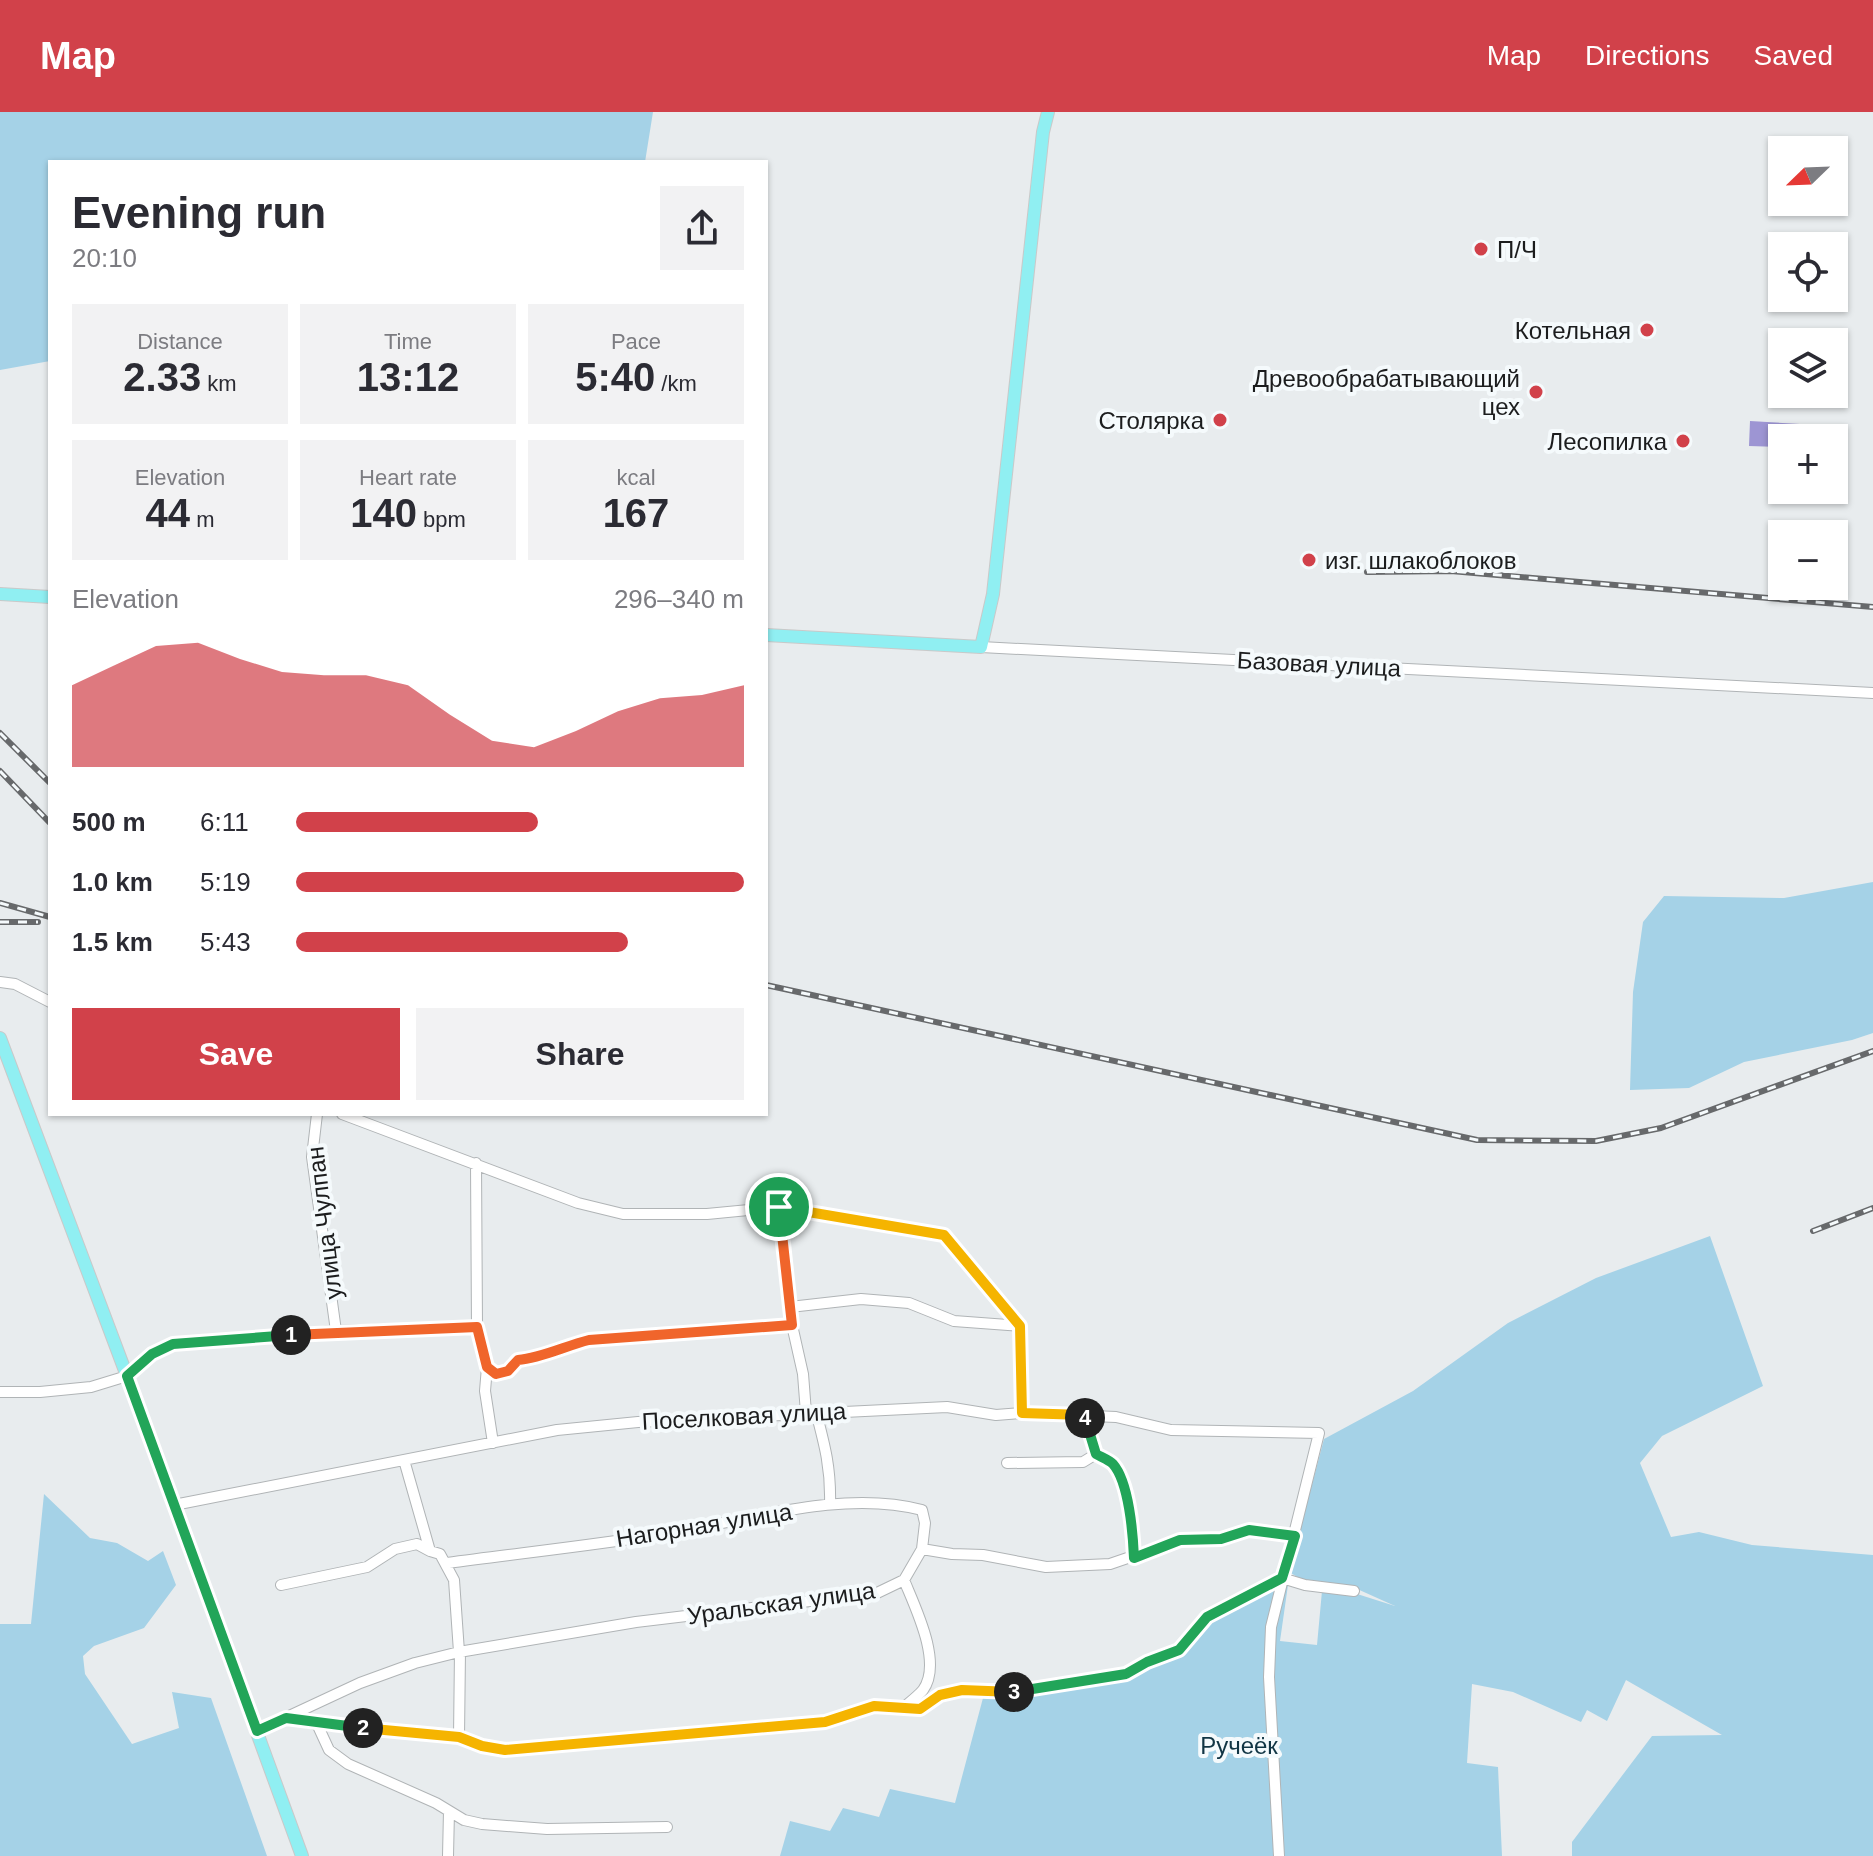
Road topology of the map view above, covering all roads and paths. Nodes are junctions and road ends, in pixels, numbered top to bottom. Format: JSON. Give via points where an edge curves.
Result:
{"nodes":[{"id":1,"x":1048,"y":112,"type":"edge"},
{"id":2,"x":0,"y":594,"type":"edge"},
{"id":3,"x":48,"y":597,"type":"edge"},
{"id":4,"x":768,"y":635,"type":"edge"},
{"id":5,"x":981,"y":647,"type":"junction"},
{"id":6,"x":1873,"y":693,"type":"edge"},
{"id":7,"x":0,"y":982,"type":"edge"},
{"id":8,"x":48,"y":1001,"type":"edge"},
{"id":9,"x":0,"y":1038,"type":"edge"},
{"id":10,"x":317,"y":1116,"type":"edge"},
{"id":11,"x":347,"y":1116,"type":"edge"},
{"id":12,"x":476,"y":1163,"type":"junction"},
{"id":13,"x":779,"y":1207,"type":"junction"},
{"id":14,"x":790,"y":1307,"type":"junction"},
{"id":15,"x":792,"y":1325,"type":"junction"},
{"id":16,"x":1020,"y":1326,"type":"junction"},
{"id":17,"x":477,"y":1327,"type":"junction"},
{"id":18,"x":336,"y":1331,"type":"junction"},
{"id":19,"x":487,"y":1367,"type":"junction"},
{"id":20,"x":127,"y":1376,"type":"junction"},
{"id":21,"x":0,"y":1392,"type":"edge"},
{"id":22,"x":811,"y":1412,"type":"junction"},
{"id":23,"x":1022,"y":1413,"type":"junction"},
{"id":24,"x":1084,"y":1415,"type":"junction"},
{"id":25,"x":493,"y":1443,"type":"junction"},
{"id":26,"x":1096,"y":1454,"type":"junction"},
{"id":27,"x":404,"y":1460,"type":"junction"},
{"id":28,"x":1007,"y":1463,"type":"dead end"},
{"id":29,"x":830,"y":1504,"type":"junction"},
{"id":30,"x":174,"y":1505,"type":"junction"},
{"id":31,"x":1295,"y":1536,"type":"junction"},
{"id":32,"x":922,"y":1549,"type":"junction"},
{"id":33,"x":430,"y":1551,"type":"junction"},
{"id":34,"x":1134,"y":1558,"type":"junction"},
{"id":35,"x":447,"y":1563,"type":"junction"},
{"id":36,"x":1282,"y":1578,"type":"junction"},
{"id":37,"x":904,"y":1580,"type":"junction"},
{"id":38,"x":281,"y":1585,"type":"dead end"},
{"id":39,"x":1354,"y":1591,"type":"dead end"},
{"id":40,"x":460,"y":1651,"type":"junction"},
{"id":41,"x":904,"y":1707,"type":"junction"},
{"id":42,"x":286,"y":1718,"type":"junction"},
{"id":43,"x":317,"y":1724,"type":"junction"},
{"id":44,"x":257,"y":1731,"type":"junction"},
{"id":45,"x":459,"y":1737,"type":"junction"},
{"id":46,"x":449,"y":1811,"type":"junction"},
{"id":47,"x":667,"y":1827,"type":"dead end"},
{"id":48,"x":302,"y":1856,"type":"edge"},
{"id":49,"x":448,"y":1856,"type":"edge"},
{"id":50,"x":1279,"y":1856,"type":"edge"}],
"edges":[{"from":1,"to":5,"type":"main road","via":[[993,594]]},
{"from":2,"to":3,"type":"main road"},
{"from":4,"to":5,"type":"main road","name":"Базовая улица"},
{"from":5,"to":6,"type":"street","name":"Базовая улица"},
{"from":7,"to":8,"type":"street"},
{"from":9,"to":20,"type":"main road"},
{"from":10,"to":18,"type":"street","name":"улица Чулпан","via":[[312,1157]]},
{"from":11,"to":12,"type":"street"},
{"from":12,"to":13,"type":"street","via":[[578,1203],[623,1214]]},
{"from":12,"to":17,"type":"street"},
{"from":13,"to":14,"type":"street"},
{"from":13,"to":16,"type":"street","via":[[944,1235]]},
{"from":14,"to":15,"type":"street"},
{"from":14,"to":16,"type":"street","via":[[861,1299],[909,1303],[954,1321]]},
{"from":15,"to":19,"type":"street","via":[[589,1340],[518,1360],[508,1371],[496,1374]]},
{"from":15,"to":22,"type":"street"},
{"from":16,"to":23,"type":"street"},
{"from":17,"to":18,"type":"street","name":"улица Чулпан"},
{"from":17,"to":19,"type":"street"},
{"from":18,"to":20,"type":"street","name":"улица Чулпан","via":[[173,1344]]},
{"from":19,"to":25,"type":"street"},
{"from":20,"to":21,"type":"street","via":[[64,1391]]},
{"from":20,"to":30,"type":"main road"},
{"from":22,"to":23,"type":"street","name":"Поселковая улица","via":[[947,1407],[996,1415]]},
{"from":22,"to":25,"type":"street","name":"Поселковая улица","via":[[638,1422]]},
{"from":22,"to":29,"type":"street","via":[[828,1456]]},
{"from":23,"to":24,"type":"street","name":"Поселковая улица"},
{"from":24,"to":26,"type":"street"},
{"from":24,"to":31,"type":"street","name":"Поселковая улица","via":[[1171,1430],[1319,1433]]},
{"from":25,"to":27,"type":"street","name":"Поселковая улица"},
{"from":26,"to":28,"type":"street","via":[[1083,1462]]},
{"from":26,"to":34,"type":"street","via":[[1113,1465],[1125,1492]]},
{"from":27,"to":30,"type":"street","name":"Поселковая улица"},
{"from":27,"to":33,"type":"street"},
{"from":29,"to":32,"type":"street","name":"Нагорная улица","via":[[922,1510]]},
{"from":29,"to":35,"type":"street","name":"Нагорная улица","via":[[669,1533]]},
{"from":30,"to":44,"type":"main road"},
{"from":31,"to":34,"type":"street","via":[[1249,1530],[1221,1539],[1180,1540]]},
{"from":31,"to":36,"type":"street"},
{"from":32,"to":34,"type":"street","via":[[1046,1567]]},
{"from":32,"to":37,"type":"street","name":"Уральская улица"},
{"from":33,"to":35,"type":"street"},
{"from":33,"to":38,"type":"street","via":[[417,1544],[395,1549],[367,1567]]},
{"from":35,"to":40,"type":"street","via":[[454,1580]]},
{"from":36,"to":39,"type":"street"},
{"from":36,"to":41,"type":"street","via":[[1207,1617],[1179,1650],[1126,1674],[1015,1692],[962,1690],[940,1695],[920,1709]]},
{"from":36,"to":50,"type":"street","via":[[1271,1627],[1269,1677]]},
{"from":37,"to":40,"type":"street","name":"Уральская улица","via":[[877,1593],[636,1622]]},
{"from":37,"to":41,"type":"street","via":[[927,1637],[929,1669],[925,1688]]},
{"from":40,"to":42,"type":"street","name":"Уральская улица","via":[[360,1683]]},
{"from":40,"to":45,"type":"street"},
{"from":41,"to":45,"type":"street","via":[[874,1706],[825,1722],[505,1750]]},
{"from":42,"to":43,"type":"street"},
{"from":42,"to":44,"type":"street","name":"Уральская улица"},
{"from":43,"to":45,"type":"street"},
{"from":43,"to":46,"type":"street","via":[[329,1750],[348,1764]]},
{"from":44,"to":48,"type":"main road"},
{"from":46,"to":47,"type":"street","via":[[464,1820],[547,1829]]},
{"from":46,"to":49,"type":"street"}]}
